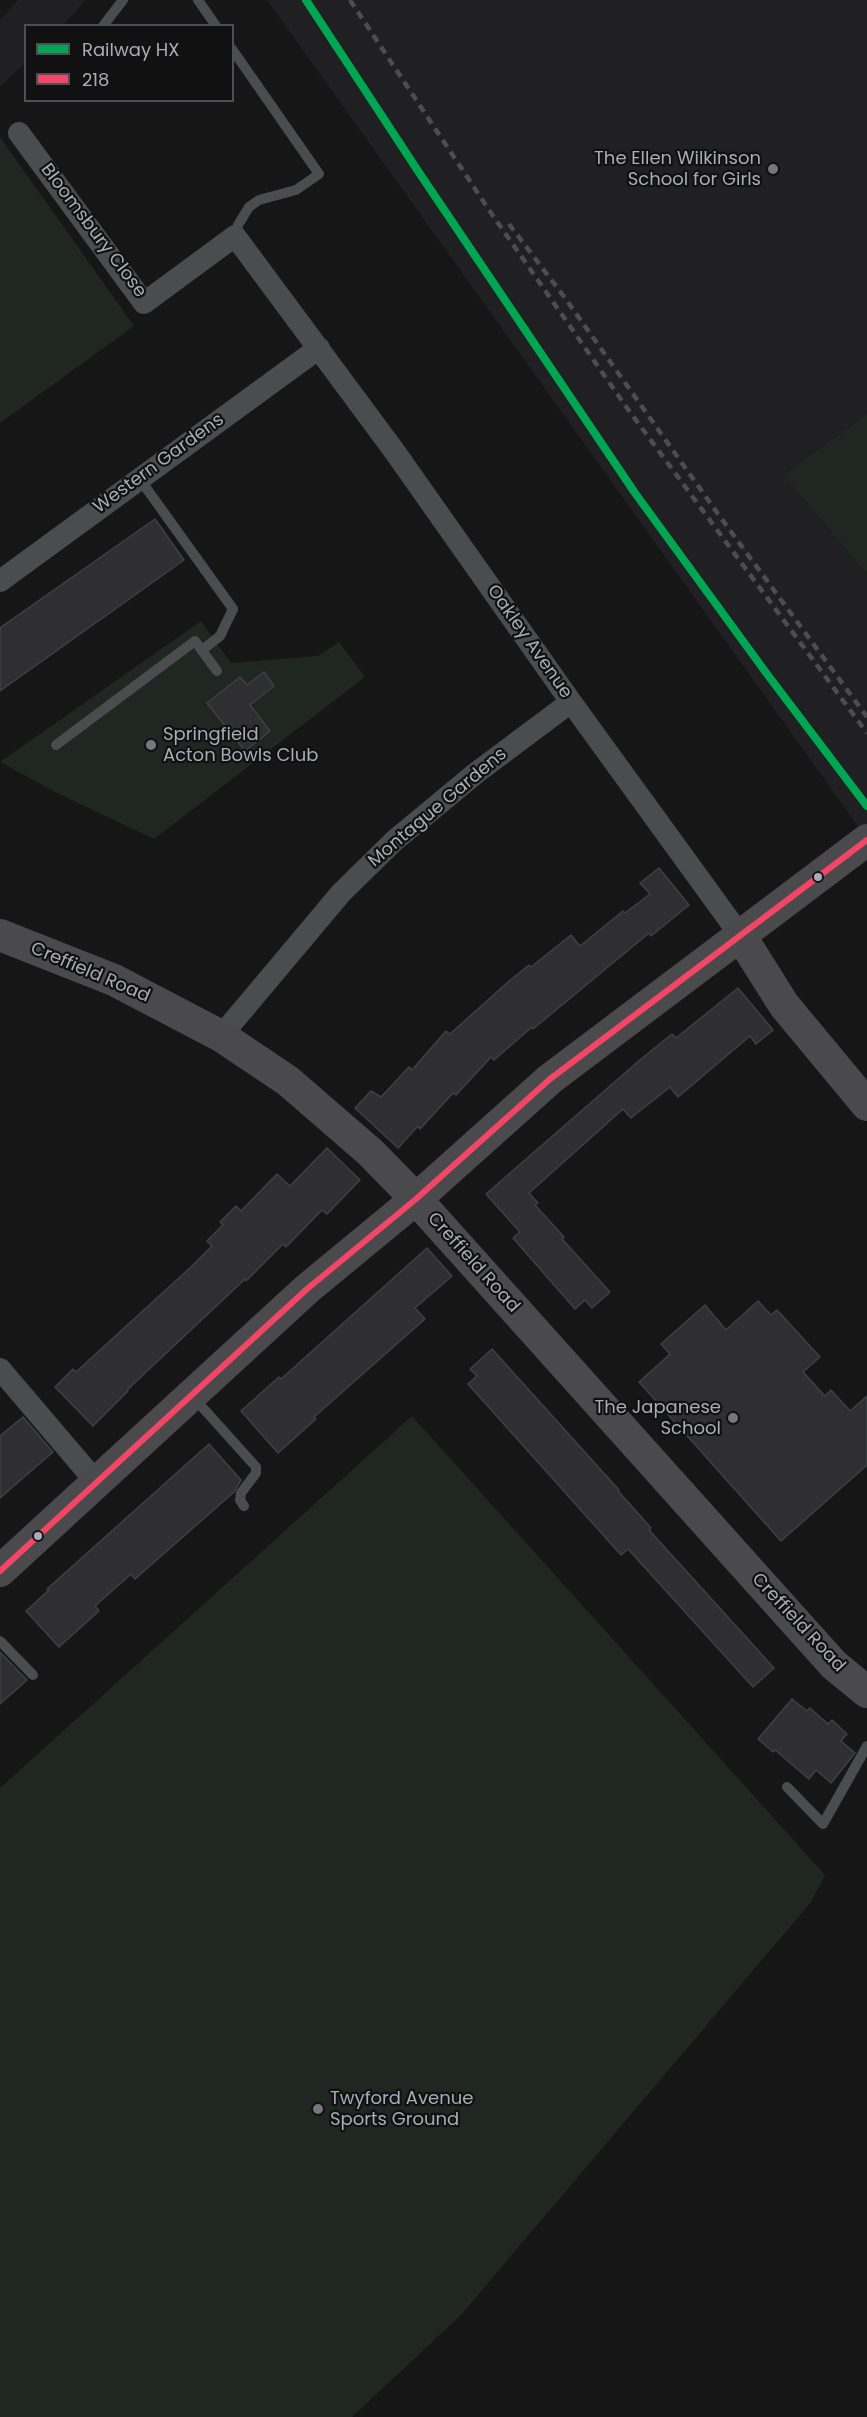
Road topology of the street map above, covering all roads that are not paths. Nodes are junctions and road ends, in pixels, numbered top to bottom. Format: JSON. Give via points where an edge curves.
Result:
{"nodes":[{"id":1,"x":123,"y":0,"type":"edge"},
{"id":2,"x":198,"y":0,"type":"edge"},
{"id":3,"x":105,"y":24,"type":"edge"},
{"id":4,"x":215,"y":24,"type":"edge"},
{"id":5,"x":234,"y":52,"type":"edge"},
{"id":6,"x":19,"y":133,"type":"dead end"},
{"id":7,"x":235,"y":236,"type":"junction"},
{"id":8,"x":319,"y":348,"type":"junction"},
{"id":9,"x":139,"y":478,"type":"junction"},
{"id":10,"x":0,"y":581,"type":"edge"},
{"id":11,"x":202,"y":650,"type":"junction"},
{"id":12,"x":217,"y":671,"type":"dead end"},
{"id":13,"x":571,"y":702,"type":"junction"},
{"id":14,"x":56,"y":745,"type":"dead end"},
{"id":15,"x":863,"y":843,"type":"edge"},
{"id":16,"x":0,"y":935,"type":"edge"},
{"id":17,"x":740,"y":935,"type":"junction"},
{"id":18,"x":221,"y":1036,"type":"junction"},
{"id":19,"x":867,"y":1106,"type":"edge"},
{"id":20,"x":416,"y":1199,"type":"junction"},
{"id":21,"x":0,"y":1369,"type":"edge"},
{"id":22,"x":192,"y":1395,"type":"junction"},
{"id":23,"x":97,"y":1483,"type":"junction"},
{"id":24,"x":244,"y":1506,"type":"dead end"},
{"id":25,"x":0,"y":1571,"type":"edge"},
{"id":26,"x":0,"y":1641,"type":"edge"},
{"id":27,"x":33,"y":1675,"type":"dead end"},
{"id":28,"x":867,"y":1692,"type":"edge"},
{"id":29,"x":867,"y":1746,"type":"edge"},
{"id":30,"x":787,"y":1787,"type":"dead end"}],
"edges":[{"from":1,"to":3,"type":"lane"},
{"from":2,"to":4,"type":"lane"},
{"from":5,"to":7,"type":"lane","via":[[319,174],[296,190],[259,200],[249,207]]},
{"from":6,"to":7,"type":"street","name":"Bloomsbury Close","via":[[144,303]]},
{"from":7,"to":8,"type":"street"},
{"from":8,"to":9,"type":"street","name":"Western Gardens"},
{"from":8,"to":13,"type":"street","name":"Oakley Avenue"},
{"from":9,"to":10,"type":"street","name":"Western Gardens"},
{"from":9,"to":11,"type":"lane","via":[[233,609],[220,636]]},
{"from":11,"to":12,"type":"lane"},
{"from":11,"to":14,"type":"lane","via":[[195,641]]},
{"from":13,"to":17,"type":"street","name":"Oakley Avenue"},
{"from":13,"to":18,"type":"street","name":"Montague Gardens","via":[[394,841],[341,893]]},
{"from":15,"to":17,"type":"street"},
{"from":16,"to":18,"type":"street","name":"Creffield Road","via":[[114,980]]},
{"from":17,"to":19,"type":"street","via":[[784,1005]]},
{"from":17,"to":20,"type":"street","via":[[550,1079]]},
{"from":18,"to":20,"type":"street","name":"Creffield Road","via":[[288,1081],[370,1152]]},
{"from":20,"to":22,"type":"street","via":[[307,1289]]},
{"from":20,"to":28,"type":"street","name":"Creffield Road","via":[[834,1665]]},
{"from":21,"to":23,"type":"street"},
{"from":22,"to":23,"type":"street"},
{"from":22,"to":24,"type":"lane","via":[[256,1467],[241,1493]]},
{"from":23,"to":25,"type":"street"},
{"from":26,"to":27,"type":"lane"},
{"from":29,"to":30,"type":"lane","via":[[823,1824]]}]}
